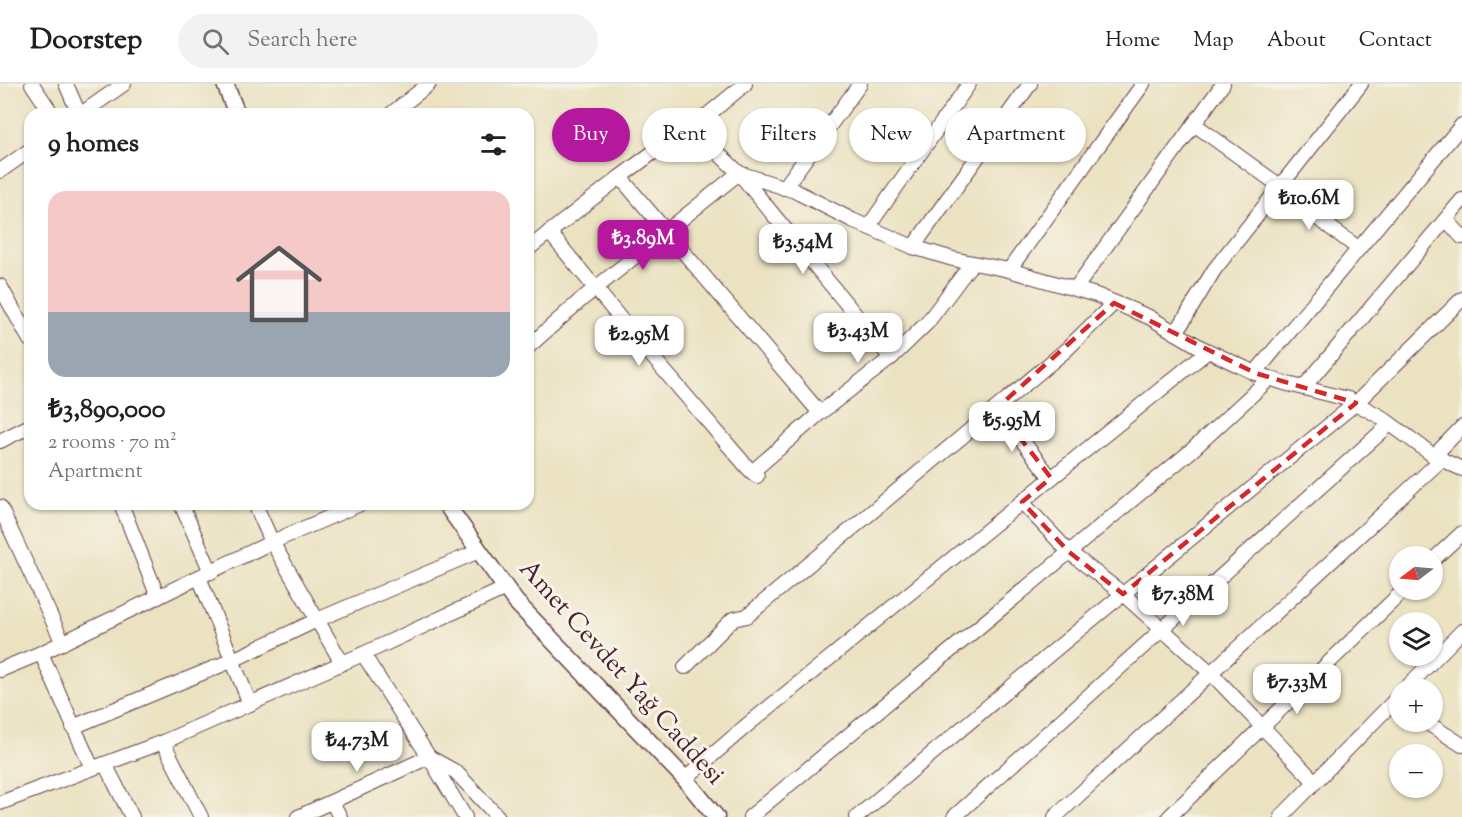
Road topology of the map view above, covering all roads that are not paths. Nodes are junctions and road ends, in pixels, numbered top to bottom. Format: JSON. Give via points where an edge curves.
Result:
{"nodes":[{"id":1,"x":32,"y":84,"type":"edge"},
{"id":2,"x":66,"y":84,"type":"edge"},
{"id":3,"x":124,"y":84,"type":"edge"},
{"id":4,"x":225,"y":84,"type":"edge"},
{"id":5,"x":429,"y":84,"type":"edge"},
{"id":6,"x":745,"y":84,"type":"edge"},
{"id":7,"x":860,"y":84,"type":"edge"},
{"id":8,"x":969,"y":84,"type":"edge"},
{"id":9,"x":1029,"y":84,"type":"edge"},
{"id":10,"x":1143,"y":84,"type":"edge"},
{"id":11,"x":1223,"y":84,"type":"edge"},
{"id":12,"x":1361,"y":84,"type":"edge"},
{"id":13,"x":48,"y":108,"type":"edge"},
{"id":14,"x":77,"y":108,"type":"edge"},
{"id":15,"x":89,"y":108,"type":"edge"},
{"id":16,"x":235,"y":108,"type":"edge"},
{"id":17,"x":399,"y":108,"type":"edge"},
{"id":18,"x":716,"y":108,"type":"edge"},
{"id":19,"x":1194,"y":124,"type":"junction"},
{"id":20,"x":1462,"y":125,"type":"edge"},
{"id":21,"x":24,"y":154,"type":"edge"},
{"id":22,"x":642,"y":161,"type":"edge"},
{"id":23,"x":727,"y":162,"type":"edge"},
{"id":24,"x":0,"y":171,"type":"edge"},
{"id":25,"x":739,"y":173,"type":"junction"},
{"id":26,"x":620,"y":177,"type":"junction"},
{"id":27,"x":784,"y":188,"type":"junction"},
{"id":28,"x":1279,"y":188,"type":"junction"},
{"id":29,"x":1462,"y":200,"type":"edge"},
{"id":30,"x":1446,"y":219,"type":"junction"},
{"id":31,"x":867,"y":227,"type":"junction"},
{"id":32,"x":549,"y":232,"type":"junction"},
{"id":33,"x":666,"y":232,"type":"junction"},
{"id":34,"x":1462,"y":237,"type":"edge"},
{"id":35,"x":534,"y":244,"type":"edge"},
{"id":36,"x":913,"y":247,"type":"junction"},
{"id":37,"x":1358,"y":248,"type":"junction"},
{"id":38,"x":972,"y":263,"type":"junction"},
{"id":39,"x":1009,"y":270,"type":"junction"},
{"id":40,"x":0,"y":286,"type":"edge"},
{"id":41,"x":595,"y":289,"type":"junction"},
{"id":42,"x":1075,"y":289,"type":"junction"},
{"id":43,"x":1462,"y":299,"type":"edge"},
{"id":44,"x":1114,"y":303,"type":"junction"},
{"id":45,"x":24,"y":329,"type":"edge"},
{"id":46,"x":1176,"y":333,"type":"junction"},
{"id":47,"x":534,"y":342,"type":"edge"},
{"id":48,"x":1208,"y":351,"type":"junction"},
{"id":49,"x":891,"y":358,"type":"junction"},
{"id":50,"x":1255,"y":373,"type":"junction"},
{"id":51,"x":1270,"y":378,"type":"junction"},
{"id":52,"x":1303,"y":387,"type":"junction"},
{"id":53,"x":1356,"y":403,"type":"junction"},
{"id":54,"x":997,"y":408,"type":"junction"},
{"id":55,"x":820,"y":413,"type":"junction"},
{"id":56,"x":1390,"y":424,"type":"junction"},
{"id":57,"x":1462,"y":428,"type":"edge"},
{"id":58,"x":24,"y":429,"type":"edge"},
{"id":59,"x":0,"y":441,"type":"edge"},
{"id":60,"x":1438,"y":457,"type":"junction"},
{"id":61,"x":1462,"y":469,"type":"edge"},
{"id":62,"x":1051,"y":478,"type":"junction"},
{"id":63,"x":1022,"y":502,"type":"junction"},
{"id":64,"x":0,"y":507,"type":"edge"},
{"id":65,"x":123,"y":510,"type":"edge"},
{"id":66,"x":183,"y":510,"type":"edge"},
{"id":67,"x":258,"y":510,"type":"edge"},
{"id":68,"x":346,"y":510,"type":"edge"},
{"id":69,"x":450,"y":510,"type":"edge"},
{"id":70,"x":1462,"y":533,"type":"edge"},
{"id":71,"x":272,"y":542,"type":"junction"},
{"id":72,"x":479,"y":551,"type":"junction"},
{"id":73,"x":1443,"y":551,"type":"edge"},
{"id":74,"x":1069,"y":552,"type":"junction"},
{"id":75,"x":205,"y":574,"type":"junction"},
{"id":76,"x":506,"y":588,"type":"junction"},
{"id":77,"x":1123,"y":594,"type":"junction"},
{"id":78,"x":158,"y":597,"type":"junction"},
{"id":79,"x":1394,"y":600,"type":"edge"},
{"id":80,"x":317,"y":620,"type":"junction"},
{"id":81,"x":1162,"y":629,"type":"junction"},
{"id":82,"x":1462,"y":631,"type":"edge"},
{"id":83,"x":63,"y":643,"type":"junction"},
{"id":84,"x":41,"y":653,"type":"junction"},
{"id":85,"x":363,"y":654,"type":"junction"},
{"id":86,"x":233,"y":660,"type":"junction"},
{"id":87,"x":342,"y":663,"type":"junction"},
{"id":88,"x":2,"y":665,"type":"edge"},
{"id":89,"x":685,"y":668,"type":"dead end"},
{"id":90,"x":1211,"y":673,"type":"junction"},
{"id":91,"x":1416,"y":678,"type":"edge"},
{"id":92,"x":250,"y":704,"type":"junction"},
{"id":93,"x":1389,"y":709,"type":"edge"},
{"id":94,"x":1262,"y":726,"type":"junction"},
{"id":95,"x":73,"y":727,"type":"junction"},
{"id":96,"x":1443,"y":732,"type":"edge"},
{"id":97,"x":1460,"y":741,"type":"edge"},
{"id":98,"x":163,"y":742,"type":"junction"},
{"id":99,"x":429,"y":757,"type":"junction"},
{"id":100,"x":98,"y":766,"type":"junction"},
{"id":101,"x":685,"y":779,"type":"junction"},
{"id":102,"x":1315,"y":782,"type":"junction"},
{"id":103,"x":332,"y":802,"type":"junction"},
{"id":104,"x":0,"y":803,"type":"edge"},
{"id":105,"x":132,"y":817,"type":"edge"},
{"id":106,"x":201,"y":817,"type":"edge"},
{"id":107,"x":298,"y":817,"type":"edge"},
{"id":108,"x":340,"y":817,"type":"edge"},
{"id":109,"x":465,"y":817,"type":"edge"},
{"id":110,"x":498,"y":817,"type":"edge"},
{"id":111,"x":716,"y":817,"type":"edge"},
{"id":112,"x":750,"y":817,"type":"edge"},
{"id":113,"x":857,"y":817,"type":"edge"},
{"id":114,"x":954,"y":817,"type":"edge"},
{"id":115,"x":1055,"y":817,"type":"edge"},
{"id":116,"x":1169,"y":817,"type":"edge"},
{"id":117,"x":1281,"y":817,"type":"edge"}],
"edges":[{"from":1,"to":13,"type":"street"},
{"from":2,"to":14,"type":"street"},
{"from":3,"to":15,"type":"street"},
{"from":4,"to":16,"type":"street"},
{"from":5,"to":17,"type":"street"},
{"from":6,"to":18,"type":"street"},
{"from":7,"to":27,"type":"street"},
{"from":8,"to":31,"type":"street"},
{"from":9,"to":36,"type":"street"},
{"from":10,"to":39,"type":"street"},
{"from":11,"to":19,"type":"street"},
{"from":12,"to":28,"type":"street"},
{"from":19,"to":28,"type":"street"},
{"from":19,"to":42,"type":"street"},
{"from":20,"to":37,"type":"street"},
{"from":21,"to":24,"type":"street"},
{"from":22,"to":26,"type":"street"},
{"from":23,"to":25,"type":"street"},
{"from":25,"to":27,"type":"street"},
{"from":25,"to":33,"type":"street"},
{"from":25,"to":49,"type":"street"},
{"from":26,"to":32,"type":"street"},
{"from":26,"to":33,"type":"street"},
{"from":27,"to":31,"type":"street"},
{"from":28,"to":37,"type":"street"},
{"from":28,"to":46,"type":"street","via":[[1214,270]]},
{"from":29,"to":30,"type":"street"},
{"from":30,"to":34,"type":"street"},
{"from":30,"to":52,"type":"street"},
{"from":31,"to":36,"type":"street"},
{"from":32,"to":35,"type":"street"},
{"from":32,"to":41,"type":"street"},
{"from":33,"to":41,"type":"street"},
{"from":33,"to":55,"type":"street"},
{"from":36,"to":38,"type":"street"},
{"from":37,"to":50,"type":"street"},
{"from":38,"to":39,"type":"street"},
{"from":38,"to":49,"type":"street","via":[[927,323]]},
{"from":39,"to":42,"type":"street"},
{"from":40,"to":45,"type":"street"},
{"from":41,"to":47,"type":"street"},
{"from":41,"to":55,"type":"street","via":[[754,474]]},
{"from":42,"to":44,"type":"street"},
{"from":43,"to":53,"type":"street"},
{"from":44,"to":46,"type":"street"},
{"from":44,"to":54,"type":"street"},
{"from":46,"to":48,"type":"street"},
{"from":48,"to":50,"type":"street"},
{"from":48,"to":62,"type":"street"},
{"from":49,"to":55,"type":"street"},
{"from":50,"to":51,"type":"street"},
{"from":51,"to":52,"type":"street"},
{"from":51,"to":74,"type":"street","via":[[1191,451]]},
{"from":52,"to":53,"type":"street"},
{"from":53,"to":56,"type":"street"},
{"from":53,"to":77,"type":"street"},
{"from":54,"to":62,"type":"street"},
{"from":54,"to":89,"type":"street","via":[[747,616],[733,619]]},
{"from":56,"to":60,"type":"street"},
{"from":56,"to":81,"type":"street"},
{"from":57,"to":60,"type":"street"},
{"from":58,"to":59,"type":"street"},
{"from":60,"to":61,"type":"street"},
{"from":60,"to":90,"type":"street"},
{"from":62,"to":63,"type":"street"},
{"from":63,"to":74,"type":"street"},
{"from":63,"to":101,"type":"street"},
{"from":64,"to":83,"type":"street"},
{"from":65,"to":78,"type":"street"},
{"from":66,"to":75,"type":"street"},
{"from":67,"to":71,"type":"street"},
{"from":68,"to":71,"type":"street"},
{"from":69,"to":72,"type":"street","name":"Amet Cevdet Yağ Caddesi"},
{"from":70,"to":73,"type":"street"},
{"from":71,"to":75,"type":"street"},
{"from":71,"to":80,"type":"street"},
{"from":72,"to":76,"type":"street","name":"Amet Cevdet Yağ Caddesi"},
{"from":72,"to":80,"type":"street"},
{"from":74,"to":77,"type":"street"},
{"from":74,"to":112,"type":"street"},
{"from":75,"to":78,"type":"street"},
{"from":75,"to":86,"type":"street"},
{"from":76,"to":85,"type":"street"},
{"from":76,"to":101,"type":"street","name":"Amet Cevdet Yağ Caddesi"},
{"from":77,"to":81,"type":"street"},
{"from":77,"to":113,"type":"street"},
{"from":78,"to":83,"type":"street"},
{"from":79,"to":94,"type":"street"},
{"from":80,"to":86,"type":"street"},
{"from":80,"to":87,"type":"street"},
{"from":81,"to":90,"type":"street"},
{"from":81,"to":114,"type":"street"},
{"from":82,"to":91,"type":"street"},
{"from":83,"to":84,"type":"street"},
{"from":84,"to":88,"type":"street"},
{"from":84,"to":95,"type":"street"},
{"from":85,"to":87,"type":"street"},
{"from":85,"to":99,"type":"street"},
{"from":86,"to":92,"type":"street"},
{"from":86,"to":95,"type":"street"},
{"from":87,"to":92,"type":"street"},
{"from":90,"to":94,"type":"street"},
{"from":90,"to":115,"type":"street"},
{"from":92,"to":98,"type":"street"},
{"from":93,"to":102,"type":"street"},
{"from":94,"to":102,"type":"street"},
{"from":94,"to":116,"type":"street"},
{"from":95,"to":100,"type":"street"},
{"from":96,"to":97,"type":"street"},
{"from":98,"to":100,"type":"street"},
{"from":98,"to":106,"type":"street"},
{"from":99,"to":103,"type":"street"},
{"from":99,"to":109,"type":"street"},
{"from":99,"to":110,"type":"street","via":[[456,772]]},
{"from":100,"to":104,"type":"street"},
{"from":100,"to":105,"type":"street"},
{"from":101,"to":111,"type":"street","name":"Amet Cevdet Yağ Caddesi"},
{"from":102,"to":117,"type":"street"},
{"from":103,"to":107,"type":"street"},
{"from":103,"to":108,"type":"street"}]}
